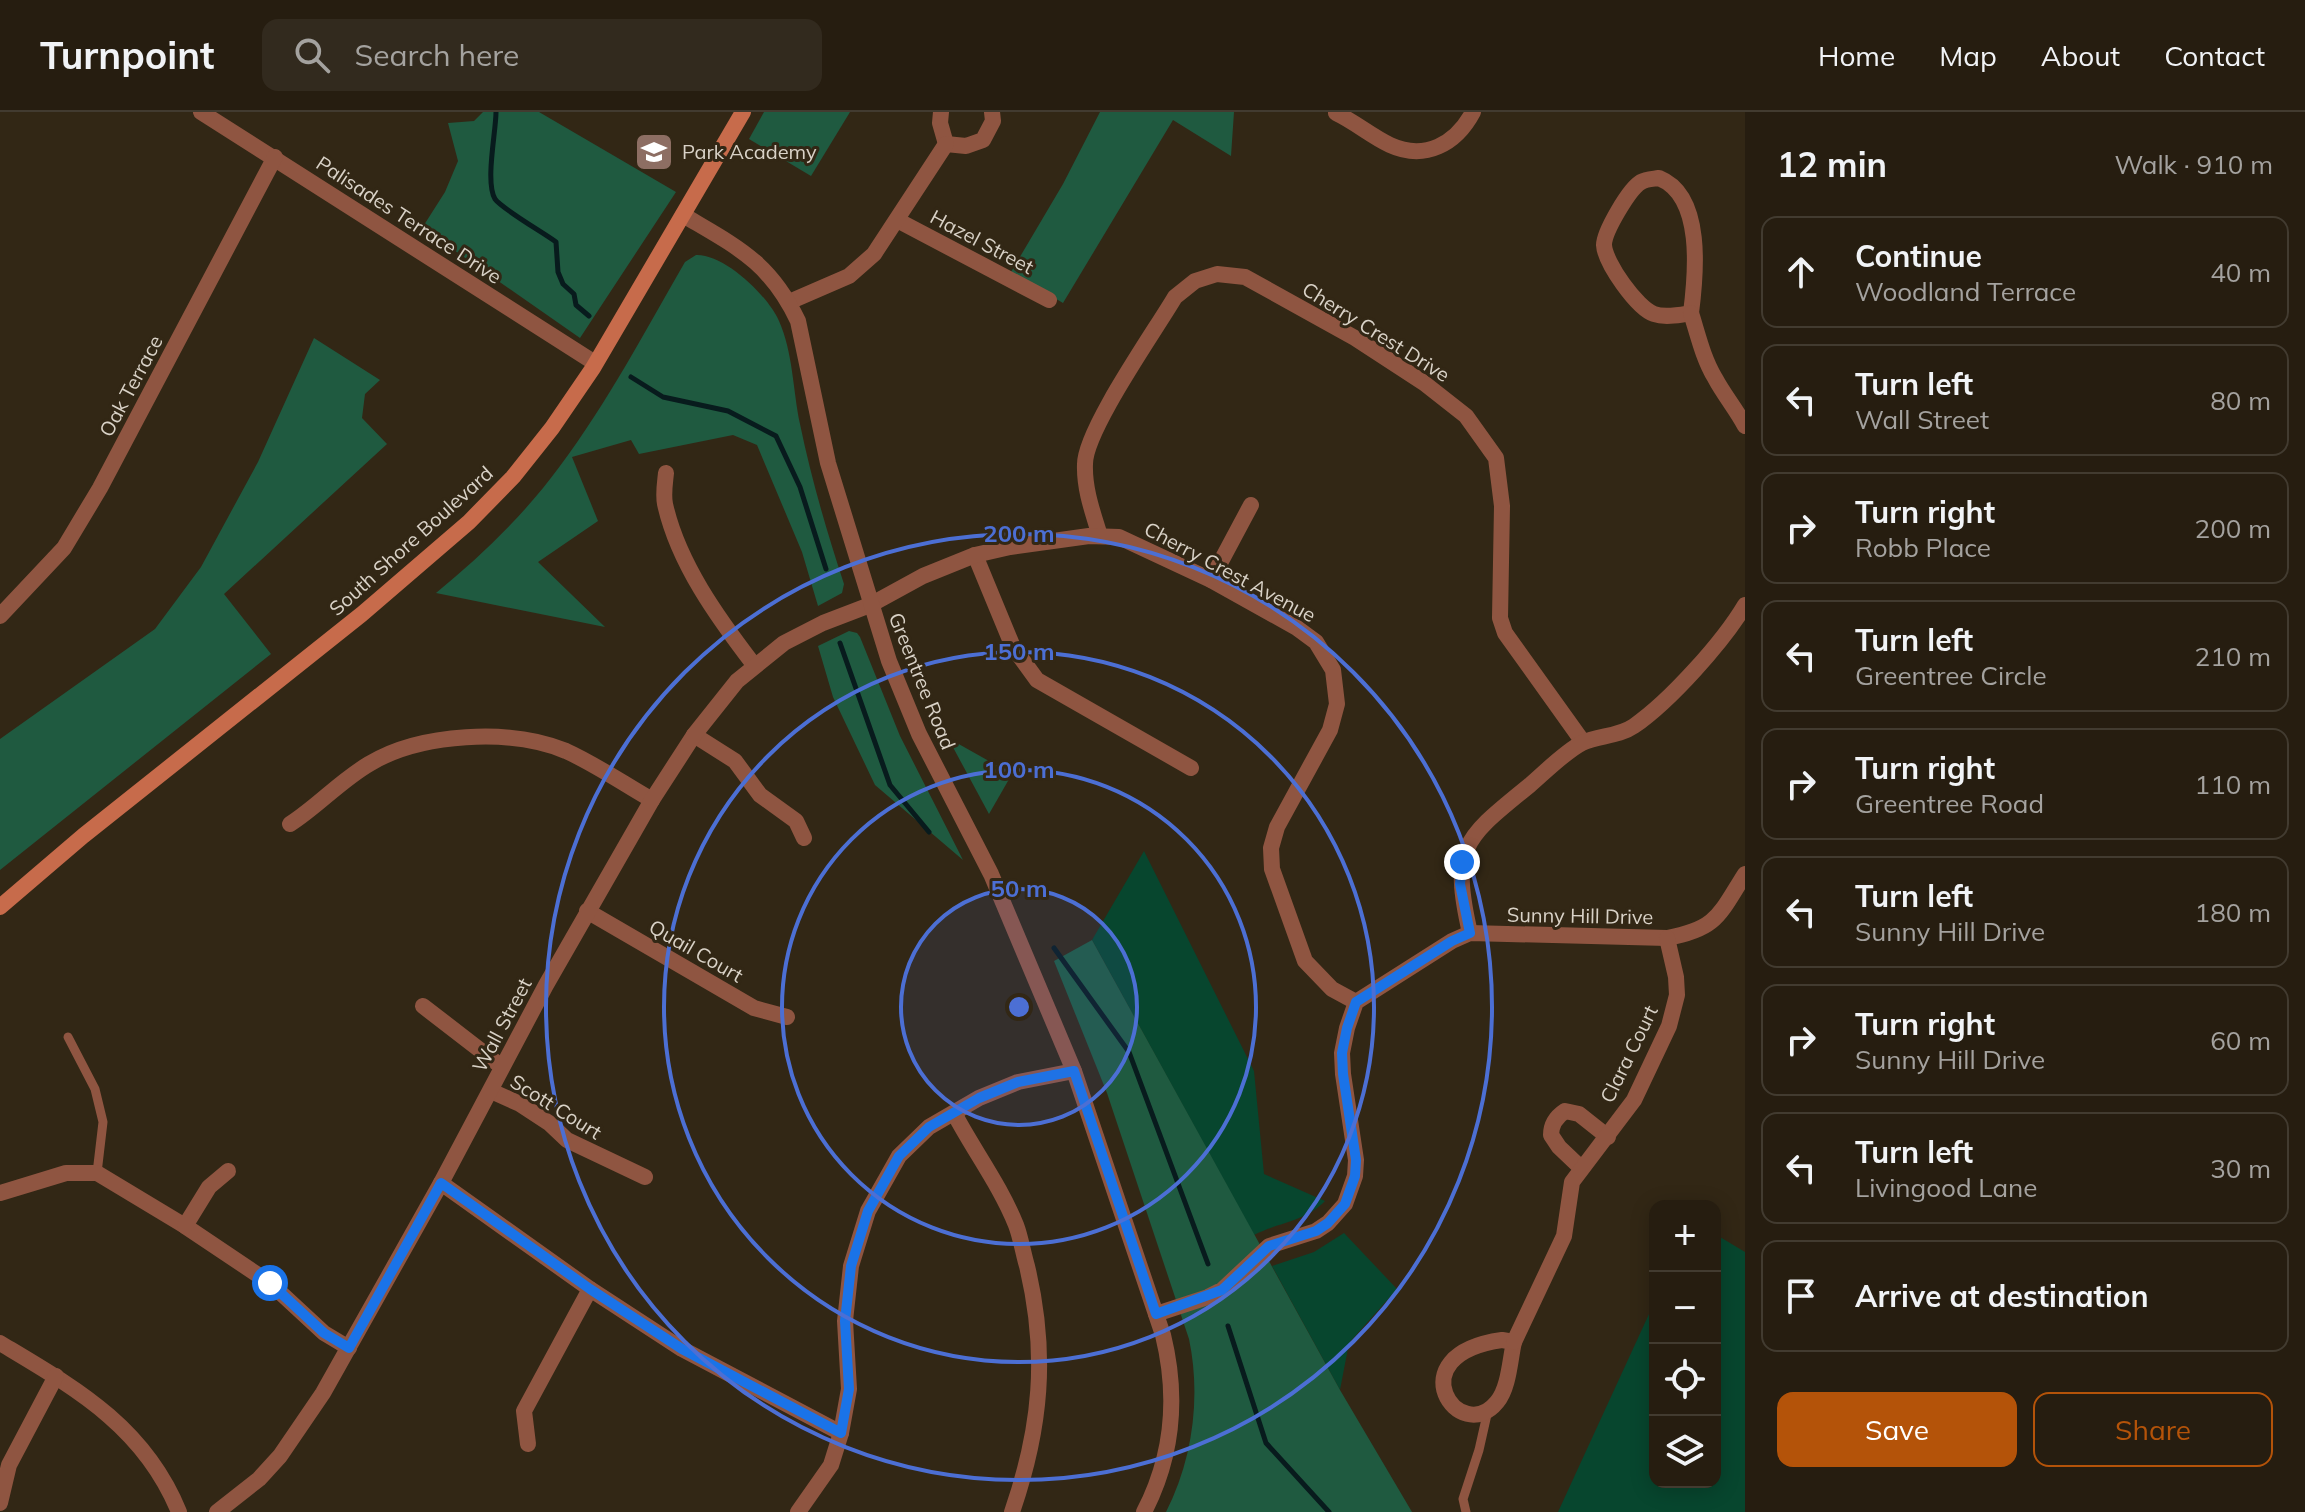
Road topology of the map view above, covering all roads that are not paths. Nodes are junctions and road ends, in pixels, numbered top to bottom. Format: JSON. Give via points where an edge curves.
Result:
{"nodes":[{"id":1,"x":201,"y":112,"type":"edge"},
{"id":2,"x":743,"y":112,"type":"edge"},
{"id":3,"x":941,"y":112,"type":"edge"},
{"id":4,"x":992,"y":112,"type":"edge"},
{"id":5,"x":1473,"y":112,"type":"edge"},
{"id":6,"x":1336,"y":113,"type":"edge"},
{"id":7,"x":946,"y":144,"type":"junction"},
{"id":8,"x":275,"y":157,"type":"junction"},
{"id":9,"x":683,"y":215,"type":"junction"},
{"id":10,"x":897,"y":220,"type":"junction"},
{"id":11,"x":1049,"y":300,"type":"dead end"},
{"id":12,"x":789,"y":302,"type":"junction"},
{"id":13,"x":1691,"y":313,"type":"junction"},
{"id":14,"x":595,"y":363,"type":"junction"},
{"id":15,"x":1745,"y":426,"type":"edge"},
{"id":16,"x":666,"y":473,"type":"dead end"},
{"id":17,"x":1251,"y":505,"type":"dead end"},
{"id":18,"x":1100,"y":536,"type":"junction"},
{"id":19,"x":975,"y":555,"type":"junction"},
{"id":20,"x":1211,"y":580,"type":"junction"},
{"id":21,"x":870,"y":605,"type":"junction"},
{"id":22,"x":1745,"y":605,"type":"edge"},
{"id":23,"x":0,"y":616,"type":"edge"},
{"id":24,"x":754,"y":665,"type":"junction"},
{"id":25,"x":694,"y":735,"type":"junction"},
{"id":26,"x":1583,"y":742,"type":"junction"},
{"id":27,"x":1191,"y":768,"type":"dead end"},
{"id":28,"x":652,"y":800,"type":"junction"},
{"id":29,"x":290,"y":824,"type":"dead end"},
{"id":30,"x":804,"y":838,"type":"dead end"},
{"id":31,"x":1745,"y":874,"type":"edge"},
{"id":32,"x":0,"y":907,"type":"edge"},
{"id":33,"x":587,"y":911,"type":"junction"},
{"id":34,"x":1470,"y":933,"type":"junction"},
{"id":35,"x":1667,"y":938,"type":"junction"},
{"id":36,"x":1356,"y":1002,"type":"junction"},
{"id":37,"x":423,"y":1006,"type":"dead end"},
{"id":38,"x":787,"y":1017,"type":"dead end"},
{"id":39,"x":68,"y":1037,"type":"dead end"},
{"id":40,"x":502,"y":1067,"type":"junction"},
{"id":41,"x":1074,"y":1071,"type":"junction"},
{"id":42,"x":491,"y":1091,"type":"junction"},
{"id":43,"x":954,"y":1113,"type":"junction"},
{"id":44,"x":1608,"y":1137,"type":"junction"},
{"id":45,"x":1580,"y":1167,"type":"junction"},
{"id":46,"x":228,"y":1171,"type":"dead end"},
{"id":47,"x":97,"y":1173,"type":"junction"},
{"id":48,"x":645,"y":1177,"type":"dead end"},
{"id":49,"x":441,"y":1183,"type":"junction"},
{"id":50,"x":0,"y":1193,"type":"edge"},
{"id":51,"x":185,"y":1226,"type":"junction"},
{"id":52,"x":590,"y":1289,"type":"junction"},
{"id":53,"x":1156,"y":1314,"type":"junction"},
{"id":54,"x":1514,"y":1342,"type":"junction"},
{"id":55,"x":0,"y":1343,"type":"edge"},
{"id":56,"x":349,"y":1348,"type":"junction"},
{"id":57,"x":56,"y":1376,"type":"junction"},
{"id":58,"x":1488,"y":1410,"type":"junction"},
{"id":59,"x":841,"y":1433,"type":"junction"},
{"id":60,"x":528,"y":1444,"type":"dead end"},
{"id":61,"x":0,"y":1503,"type":"edge"},
{"id":62,"x":179,"y":1512,"type":"edge"},
{"id":63,"x":217,"y":1512,"type":"edge"},
{"id":64,"x":798,"y":1512,"type":"edge"},
{"id":65,"x":1012,"y":1512,"type":"edge"},
{"id":66,"x":1144,"y":1512,"type":"edge"},
{"id":67,"x":1466,"y":1512,"type":"edge"}],
"edges":[{"from":1,"to":8,"type":"street","name":"Palisades Terrace Drive"},
{"from":2,"to":9,"type":"main road","name":"South Shore Boulevard"},
{"from":3,"to":7,"type":"street"},
{"from":4,"to":7,"type":"street","via":[[983,140],[966,146]]},
{"from":5,"to":6,"type":"street","via":[[1453,140],[1416,152],[1386,143]]},
{"from":7,"to":10,"type":"street"},
{"from":8,"to":14,"type":"street","name":"Palisades Terrace Drive"},
{"from":8,"to":23,"type":"street","name":"Oak Terrace","via":[[100,488],[64,548]]},
{"from":9,"to":12,"type":"street","name":"Greentree Road","via":[[757,262]]},
{"from":9,"to":14,"type":"main road","name":"South Shore Boulevard"},
{"from":10,"to":11,"type":"street","name":"Hazel Street"},
{"from":10,"to":12,"type":"street","via":[[861,267]]},
{"from":12,"to":21,"type":"street","name":"Greentree Road","via":[[803,338],[828,463]]},
{"from":13,"to":13,"type":"street","via":[[1655,314],[1643,308],[1607,258],[1608,232],[1642,181],[1669,182],[1685,199],[1694,257]]},
{"from":13,"to":15,"type":"street","via":[[1716,381]]},
{"from":14,"to":32,"type":"main road","name":"South Shore Boulevard","via":[[535,451],[469,522]]},
{"from":16,"to":24,"type":"street","via":[[665,504],[681,547],[701,589]]},
{"from":17,"to":20,"type":"street"},
{"from":18,"to":19,"type":"street","name":"Cherry Crest Avenue"},
{"from":18,"to":20,"type":"street","name":"Cherry Crest Avenue","via":[[1137,543]]},
{"from":18,"to":26,"type":"street","name":"Cherry Crest Drive","via":[[1084,462],[1109,404],[1184,287],[1217,274],[1245,277],[1424,383],[1480,434],[1496,458],[1502,506],[1500,618],[1514,648]]},
{"from":19,"to":21,"type":"street","name":"Cherry Crest Avenue"},
{"from":19,"to":27,"type":"street","via":[[1013,647],[1037,680]]},
{"from":20,"to":36,"type":"street","name":"Cherry Crest Avenue","via":[[1307,634],[1333,670],[1338,693],[1334,717],[1277,827],[1272,869],[1305,961],[1332,989]]},
{"from":21,"to":24,"type":"street","name":"Wall Street","via":[[799,635]]},
{"from":21,"to":41,"type":"street","name":"Greentree Road","via":[[919,734],[991,874]]},
{"from":22,"to":26,"type":"street","via":[[1724,637],[1638,724]]},
{"from":24,"to":25,"type":"street","name":"Wall Street"},
{"from":25,"to":28,"type":"street","name":"Wall Street"},
{"from":25,"to":30,"type":"street","via":[[735,761],[760,795],[796,821]]},
{"from":26,"to":34,"type":"street","via":[[1472,836],[1460,884]]},
{"from":28,"to":29,"type":"street","via":[[566,751],[491,737],[460,737],[386,754]]},
{"from":28,"to":33,"type":"street","name":"Wall Street"},
{"from":31,"to":35,"type":"street","name":"Sunny Hill Drive","via":[[1710,923],[1692,934]]},
{"from":33,"to":38,"type":"street","name":"Quail Court","via":[[754,1008]]},
{"from":33,"to":40,"type":"street","name":"Wall Street"},
{"from":34,"to":35,"type":"street","name":"Sunny Hill Drive"},
{"from":34,"to":36,"type":"street","name":"Sunny Hill Drive"},
{"from":35,"to":44,"type":"street","name":"Clara Court","via":[[1676,977],[1674,1013],[1634,1100]]},
{"from":36,"to":53,"type":"street","via":[[1342,1053],[1356,1160],[1345,1204],[1316,1231],[1269,1246],[1222,1290]]},
{"from":37,"to":40,"type":"street"},
{"from":39,"to":47,"type":"lane","via":[[95,1089],[103,1122]]},
{"from":40,"to":42,"type":"street","name":"Wall Street"},
{"from":41,"to":43,"type":"street","via":[[1018,1082]]},
{"from":41,"to":53,"type":"street","name":"Greentree Road"},
{"from":42,"to":48,"type":"street","name":"Scott Court","via":[[520,1104],[567,1140]]},
{"from":42,"to":49,"type":"street","name":"Wall Street"},
{"from":43,"to":59,"type":"street","via":[[929,1127],[899,1156],[868,1211],[846,1293],[849,1389]]},
{"from":43,"to":65,"type":"street","via":[[1017,1228],[1038,1327],[1038,1402]]},
{"from":44,"to":45,"type":"street","name":"Clara Court"},
{"from":44,"to":45,"type":"street","name":"Clara Court","via":[[1579,1114],[1559,1115],[1551,1135]]},
{"from":45,"to":54,"type":"street","name":"Clara Court","via":[[1572,1182],[1560,1247]]},
{"from":46,"to":51,"type":"street","via":[[209,1187]]},
{"from":47,"to":50,"type":"street","via":[[66,1173]]},
{"from":47,"to":51,"type":"street"},
{"from":49,"to":52,"type":"street"},
{"from":49,"to":56,"type":"street","name":"Wall Street"},
{"from":51,"to":56,"type":"street","via":[[270,1283],[324,1333]]},
{"from":52,"to":59,"type":"street","via":[[682,1349]]},
{"from":52,"to":60,"type":"street","via":[[524,1411]]},
{"from":53,"to":66,"type":"street","name":"Greentree Road","via":[[1170,1369],[1172,1413],[1160,1472]]},
{"from":54,"to":58,"type":"street","name":"Clara Court","via":[[1502,1394]]},
{"from":54,"to":58,"type":"street","via":[[1496,1341],[1463,1353],[1443,1373],[1442,1385],[1453,1407],[1475,1414]]},
{"from":55,"to":57,"type":"street"},
{"from":56,"to":63,"type":"street","name":"Wall Street","via":[[280,1456]]},
{"from":57,"to":61,"type":"street","via":[[14,1453]]},
{"from":57,"to":62,"type":"street","via":[[134,1439]]},
{"from":58,"to":67,"type":"lane","via":[[1463,1499]]},
{"from":59,"to":64,"type":"street","via":[[831,1465]]}]}
